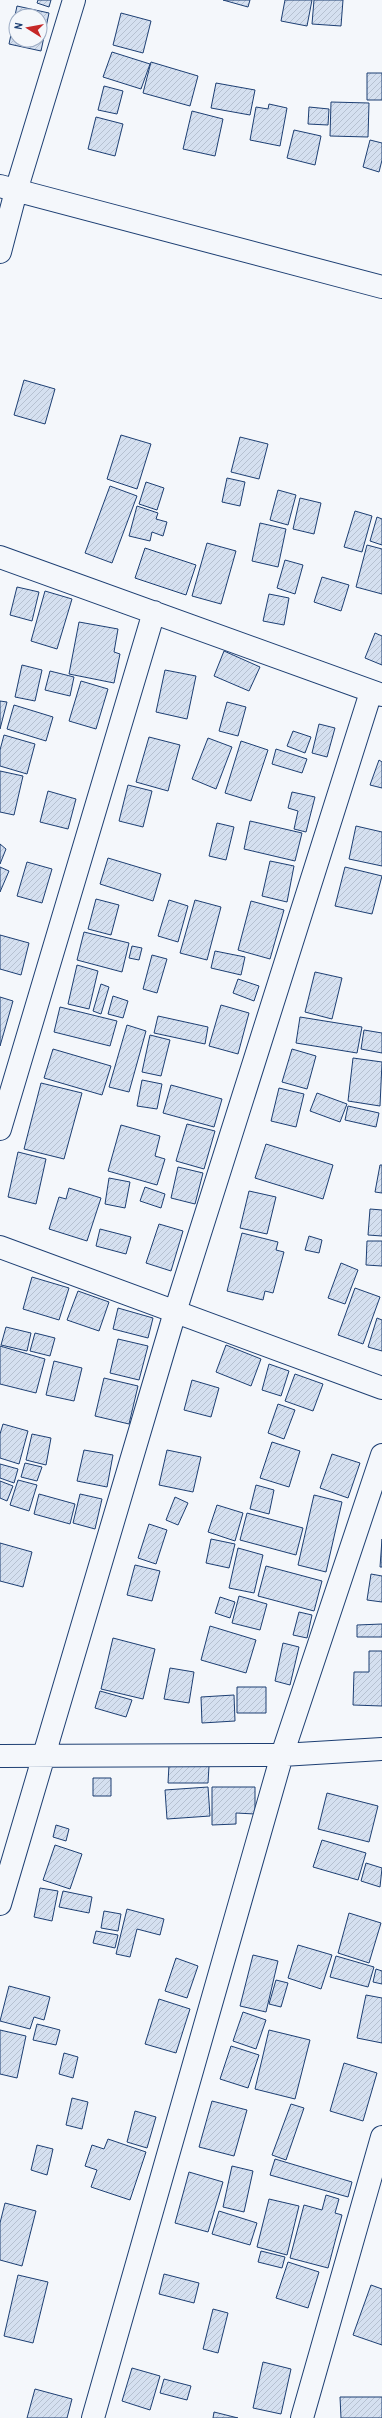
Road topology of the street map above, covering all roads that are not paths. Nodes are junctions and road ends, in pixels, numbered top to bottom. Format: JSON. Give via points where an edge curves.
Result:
{"nodes":[{"id":1,"x":74,"y":0,"type":"edge"},
{"id":2,"x":8,"y":188,"type":"edge"},
{"id":3,"x":0,"y":252,"type":"edge"},
{"id":4,"x":382,"y":287,"type":"edge"},
{"id":5,"x":0,"y":557,"type":"edge"},
{"id":6,"x":154,"y":612,"type":"junction"},
{"id":7,"x":376,"y":693,"type":"edge"},
{"id":8,"x":0,"y":1128,"type":"edge"},
{"id":9,"x":0,"y":1247,"type":"edge"},
{"id":10,"x":176,"y":1312,"type":"junction"},
{"id":11,"x":382,"y":1388,"type":"edge"},
{"id":12,"x":382,"y":1455,"type":"edge"},
{"id":13,"x":382,"y":1749,"type":"edge"},
{"id":14,"x":282,"y":1755,"type":"junction"},
{"id":15,"x":0,"y":1756,"type":"edge"},
{"id":16,"x":43,"y":1756,"type":"junction"},
{"id":17,"x":0,"y":1904,"type":"edge"},
{"id":18,"x":382,"y":2137,"type":"edge"},
{"id":19,"x":93,"y":2418,"type":"edge"},
{"id":20,"x":302,"y":2418,"type":"edge"}],
"edges":[{"from":1,"to":2,"type":"street"},
{"from":2,"to":3,"type":"street"},
{"from":2,"to":4,"type":"street"},
{"from":5,"to":6,"type":"street"},
{"from":6,"to":7,"type":"street"},
{"from":6,"to":8,"type":"street"},
{"from":7,"to":10,"type":"street"},
{"from":9,"to":10,"type":"street"},
{"from":10,"to":11,"type":"street"},
{"from":10,"to":16,"type":"street"},
{"from":12,"to":14,"type":"street"},
{"from":13,"to":14,"type":"street"},
{"from":14,"to":16,"type":"street"},
{"from":14,"to":19,"type":"street"},
{"from":15,"to":16,"type":"street"},
{"from":16,"to":17,"type":"street"},
{"from":18,"to":20,"type":"street"}]}
